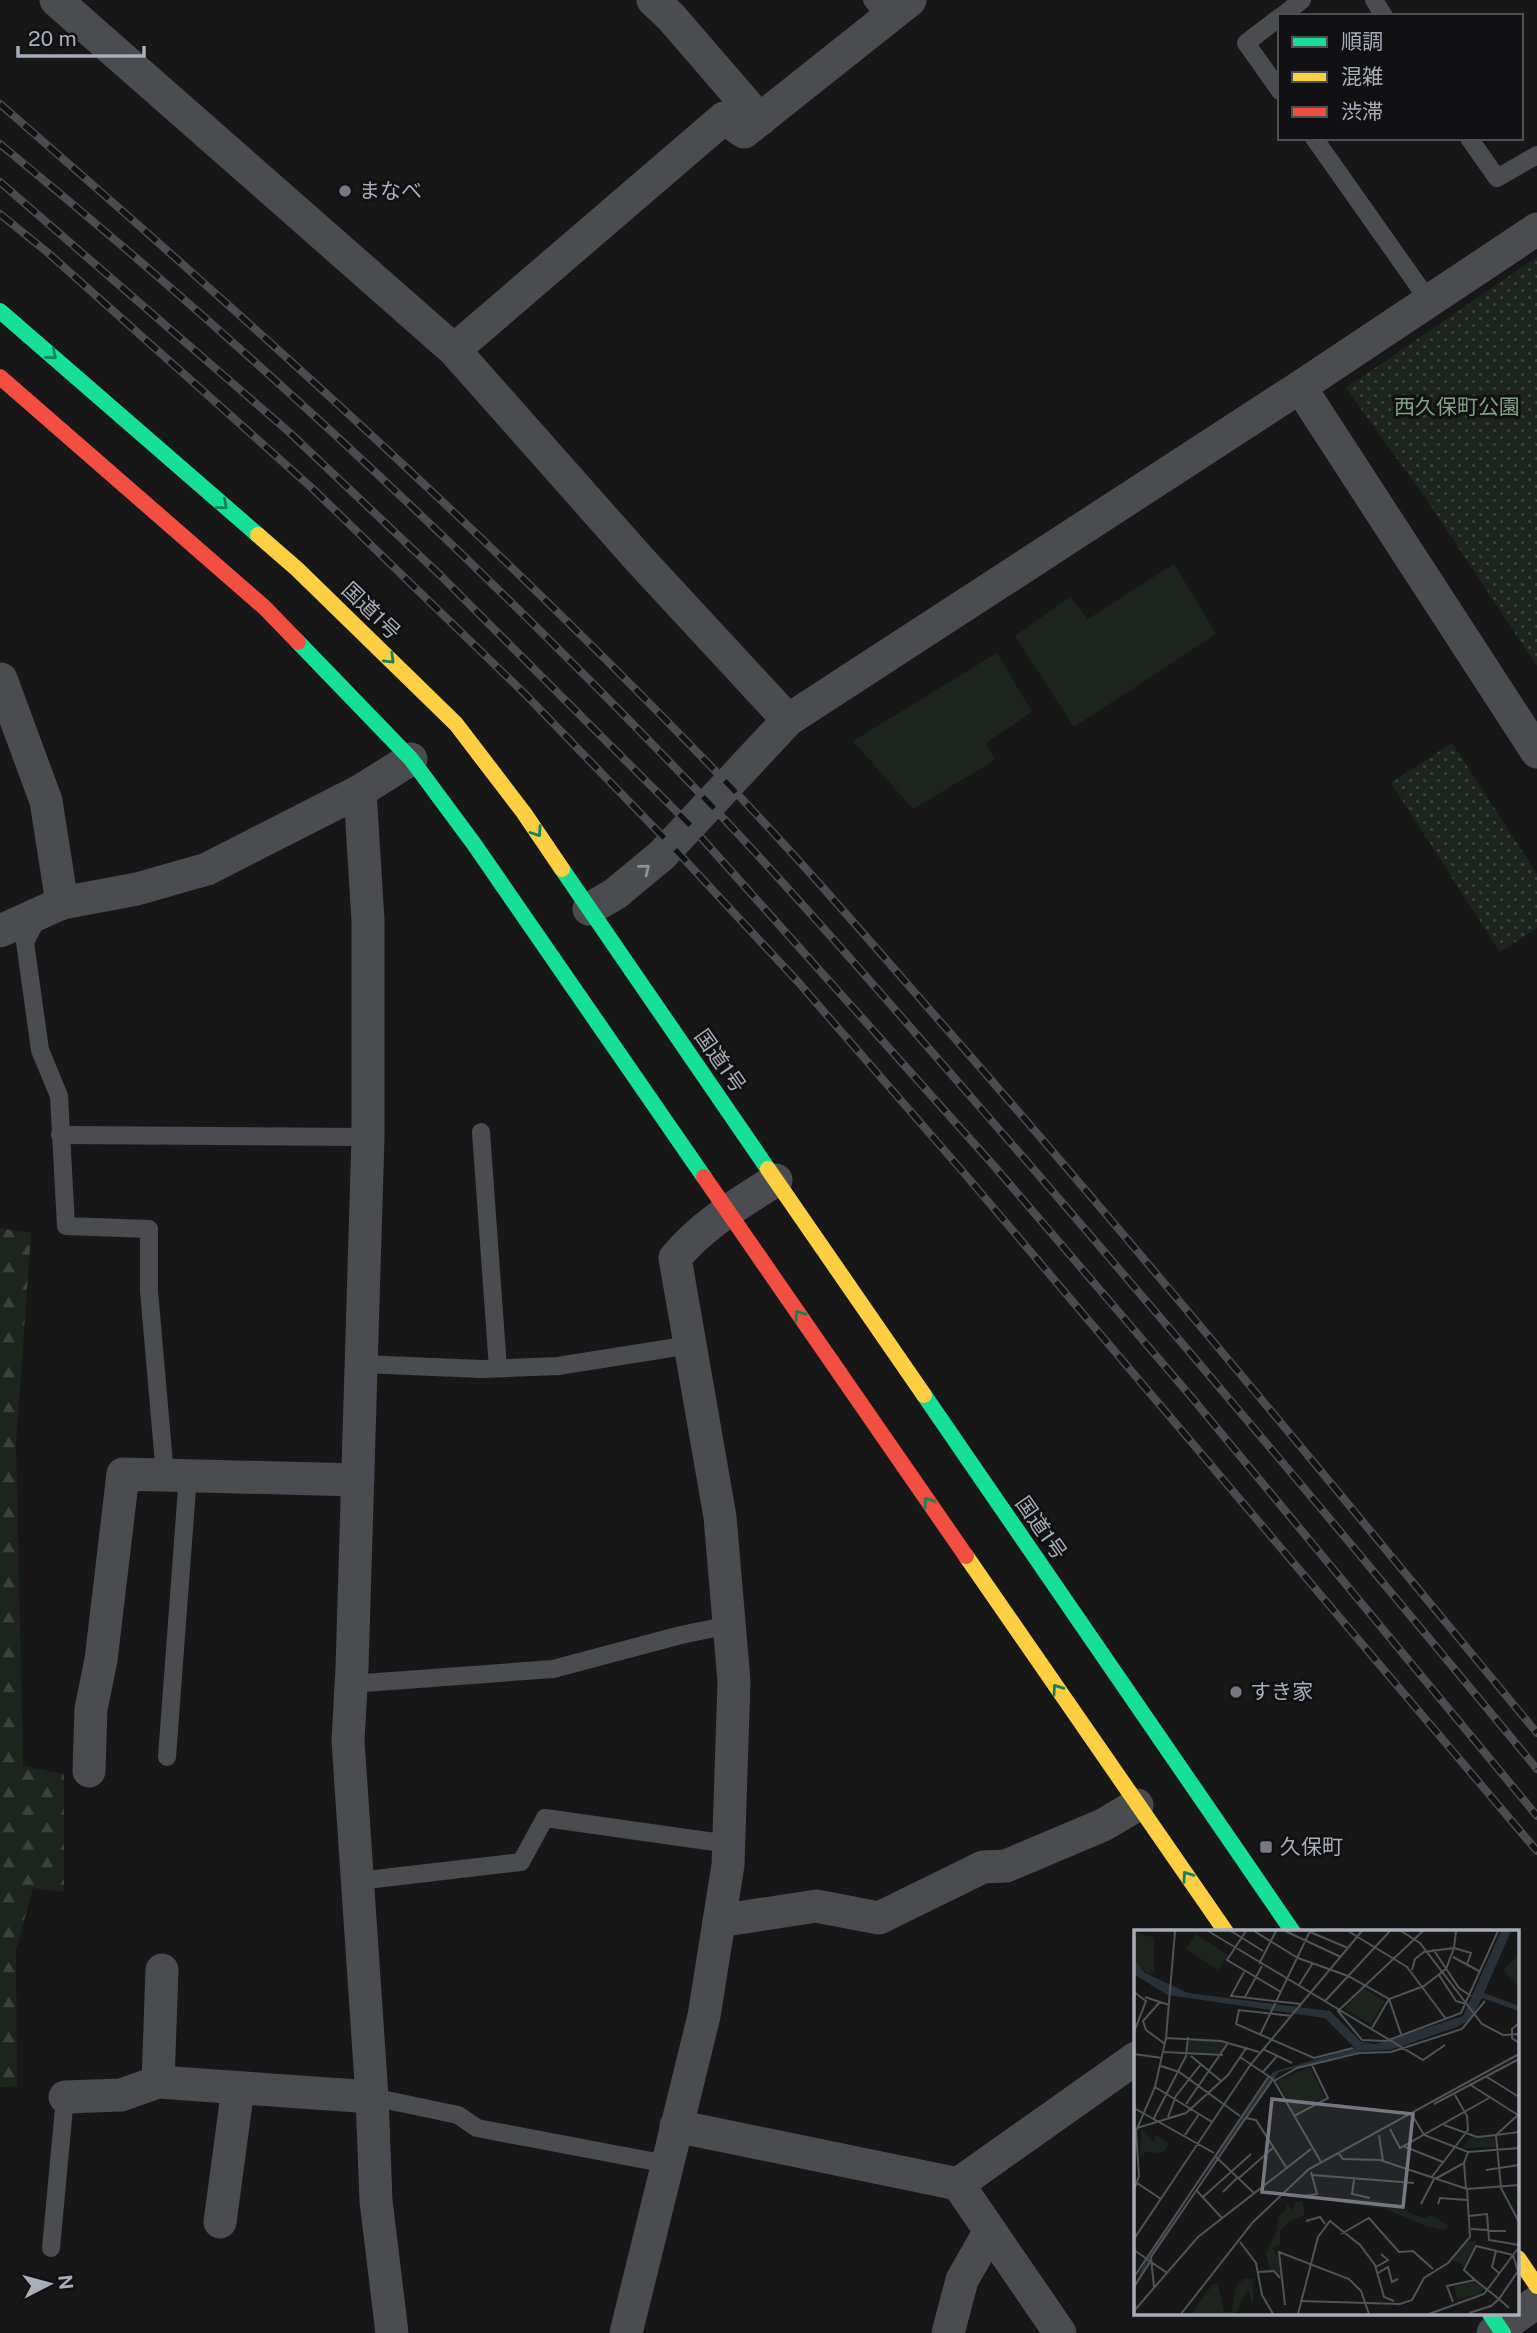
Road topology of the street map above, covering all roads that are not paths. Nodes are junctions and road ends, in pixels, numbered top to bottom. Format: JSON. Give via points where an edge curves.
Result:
{"nodes":[{"id":1,"x":56,"y":0,"type":"edge"},
{"id":2,"x":653,"y":0,"type":"edge"},
{"id":3,"x":1302,"y":0,"type":"edge"},
{"id":4,"x":890,"y":6,"type":"edge"},
{"id":5,"x":1284,"y":14,"type":"edge"},
{"id":6,"x":1278,"y":18,"type":"edge"},
{"id":7,"x":1278,"y":88,"type":"edge"},
{"id":8,"x":760,"y":120,"type":"junction"},
{"id":9,"x":1315,"y":140,"type":"edge"},
{"id":10,"x":1470,"y":140,"type":"edge"},
{"id":11,"x":1537,"y":155,"type":"edge"},
{"id":12,"x":1537,"y":229,"type":"edge"},
{"id":13,"x":1429,"y":301,"type":"junction"},
{"id":14,"x":0,"y":311,"type":"edge"},
{"id":15,"x":454,"y":350,"type":"junction"},
{"id":16,"x":0,"y":377,"type":"edge"},
{"id":17,"x":1300,"y":387,"type":"junction"},
{"id":18,"x":1,"y":679,"type":"edge"},
{"id":19,"x":788,"y":720,"type":"junction"},
{"id":20,"x":1537,"y":752,"type":"edge"},
{"id":21,"x":411,"y":759,"type":"junction"},
{"id":22,"x":360,"y":791,"type":"junction"},
{"id":23,"x":51,"y":907,"type":"junction"},
{"id":24,"x":589,"y":909,"type":"junction"},
{"id":25,"x":0,"y":930,"type":"edge"},
{"id":26,"x":481,"y":1132,"type":"dead end"},
{"id":27,"x":60,"y":1135,"type":"junction"},
{"id":28,"x":368,"y":1136,"type":"junction"},
{"id":29,"x":776,"y":1180,"type":"junction"},
{"id":30,"x":728,"y":1210,"type":"junction"},
{"id":31,"x":690,"y":1345,"type":"junction"},
{"id":32,"x":361,"y":1364,"type":"junction"},
{"id":33,"x":498,"y":1368,"type":"junction"},
{"id":34,"x":176,"y":1475,"type":"junction"},
{"id":35,"x":358,"y":1480,"type":"junction"},
{"id":36,"x":729,"y":1625,"type":"junction"},
{"id":37,"x":351,"y":1684,"type":"junction"},
{"id":38,"x":167,"y":1757,"type":"dead end"},
{"id":39,"x":89,"y":1771,"type":"dead end"},
{"id":40,"x":1138,"y":1805,"type":"junction"},
{"id":41,"x":729,"y":1844,"type":"junction"},
{"id":42,"x":358,"y":1881,"type":"junction"},
{"id":43,"x":719,"y":1921,"type":"junction"},
{"id":44,"x":1225,"y":1930,"type":"edge"},
{"id":45,"x":1292,"y":1930,"type":"edge"},
{"id":46,"x":162,"y":1970,"type":"dead end"},
{"id":47,"x":1134,"y":2059,"type":"edge"},
{"id":48,"x":158,"y":2082,"type":"junction"},
{"id":49,"x":238,"y":2088,"type":"junction"},
{"id":50,"x":65,"y":2097,"type":"joint"},
{"id":51,"x":372,"y":2097,"type":"junction"},
{"id":52,"x":676,"y":2126,"type":"junction"},
{"id":53,"x":667,"y":2164,"type":"junction"},
{"id":54,"x":958,"y":2184,"type":"junction"},
{"id":55,"x":220,"y":2222,"type":"dead end"},
{"id":56,"x":990,"y":2231,"type":"junction"},
{"id":57,"x":51,"y":2248,"type":"dead end"},
{"id":58,"x":1520,"y":2261,"type":"edge"},
{"id":59,"x":1537,"y":2286,"type":"edge"},
{"id":60,"x":1537,"y":2302,"type":"edge"},
{"id":61,"x":1520,"y":2312,"type":"edge"},
{"id":62,"x":1514,"y":2316,"type":"edge"},
{"id":63,"x":1496,"y":2327,"type":"edge"},
{"id":64,"x":392,"y":2333,"type":"edge"},
{"id":65,"x":626,"y":2333,"type":"edge"},
{"id":66,"x":948,"y":2333,"type":"edge"},
{"id":67,"x":1060,"y":2333,"type":"edge"}],
"edges":[{"from":1,"to":15,"type":"street"},
{"from":2,"to":8,"type":"street"},
{"from":3,"to":5,"type":"lane"},
{"from":4,"to":8,"type":"street"},
{"from":6,"to":7,"type":"lane","via":[[1246,43]]},
{"from":8,"to":15,"type":"street","via":[[744,132],[724,118]]},
{"from":9,"to":13,"type":"lane"},
{"from":10,"to":11,"type":"lane","via":[[1497,178]]},
{"from":12,"to":13,"type":"street"},
{"from":13,"to":17,"type":"street"},
{"from":14,"to":24,"type":"highway","name":"国道1号","one_way":true,"via":[[297,569],[456,724]]},
{"from":15,"to":19,"type":"street"},
{"from":16,"to":21,"type":"highway","via":[[264,607]]},
{"from":17,"to":19,"type":"street"},
{"from":17,"to":20,"type":"street"},
{"from":18,"to":23,"type":"street","via":[[46,801]]},
{"from":24,"to":19,"type":"street","one_way":true,"via":[[662,855]]},
{"from":21,"to":22,"type":"street"},
{"from":21,"to":30,"type":"highway"},
{"from":22,"to":23,"type":"street","via":[[207,869]]},
{"from":22,"to":28,"type":"street","via":[[368,921]]},
{"from":23,"to":25,"type":"street"},
{"from":23,"to":27,"type":"lane","via":[[25,942],[40,1050],[59,1096]]},
{"from":24,"to":29,"type":"highway","name":"国道1号"},
{"from":26,"to":33,"type":"lane"},
{"from":27,"to":28,"type":"lane"},
{"from":27,"to":34,"type":"lane","via":[[66,1226],[149,1229],[149,1291]]},
{"from":28,"to":32,"type":"street"},
{"from":29,"to":30,"type":"street"},
{"from":29,"to":45,"type":"highway","name":"国道1号"},
{"from":30,"to":31,"type":"street","via":[[675,1258]]},
{"from":40,"to":30,"type":"highway","one_way":true},
{"from":31,"to":33,"type":"lane","via":[[558,1366]]},
{"from":31,"to":36,"type":"street","via":[[720,1517]]},
{"from":32,"to":33,"type":"lane"},
{"from":32,"to":35,"type":"street"},
{"from":34,"to":35,"type":"street"},
{"from":34,"to":38,"type":"lane"},
{"from":34,"to":39,"type":"street","via":[[123,1474],[91,1709]]},
{"from":35,"to":37,"type":"street"},
{"from":36,"to":37,"type":"lane","via":[[554,1669]]},
{"from":36,"to":41,"type":"street","via":[[734,1681]]},
{"from":37,"to":42,"type":"street","via":[[348,1741]]},
{"from":40,"to":43,"type":"street","via":[[1006,1866],[983,1867],[879,1918],[816,1906]]},
{"from":44,"to":40,"type":"highway","one_way":true},
{"from":41,"to":42,"type":"lane","via":[[545,1818],[522,1862]]},
{"from":41,"to":43,"type":"street"},
{"from":42,"to":51,"type":"street"},
{"from":43,"to":52,"type":"street","via":[[704,2016]]},
{"from":46,"to":48,"type":"street"},
{"from":47,"to":54,"type":"street"},
{"from":48,"to":49,"type":"street"},
{"from":48,"to":50,"type":"street","via":[[121,2095]]},
{"from":49,"to":51,"type":"street"},
{"from":49,"to":55,"type":"street"},
{"from":50,"to":57,"type":"lane"},
{"from":51,"to":53,"type":"lane","via":[[458,2115],[477,2128]]},
{"from":51,"to":64,"type":"street","via":[[376,2201]]},
{"from":52,"to":53,"type":"street"},
{"from":52,"to":54,"type":"street"},
{"from":53,"to":65,"type":"street"},
{"from":54,"to":56,"type":"street"},
{"from":56,"to":66,"type":"street","via":[[962,2280]]},
{"from":56,"to":67,"type":"street"},
{"from":58,"to":59,"type":"highway"},
{"from":60,"to":61,"type":"street"},
{"from":62,"to":63,"type":"street"}]}
